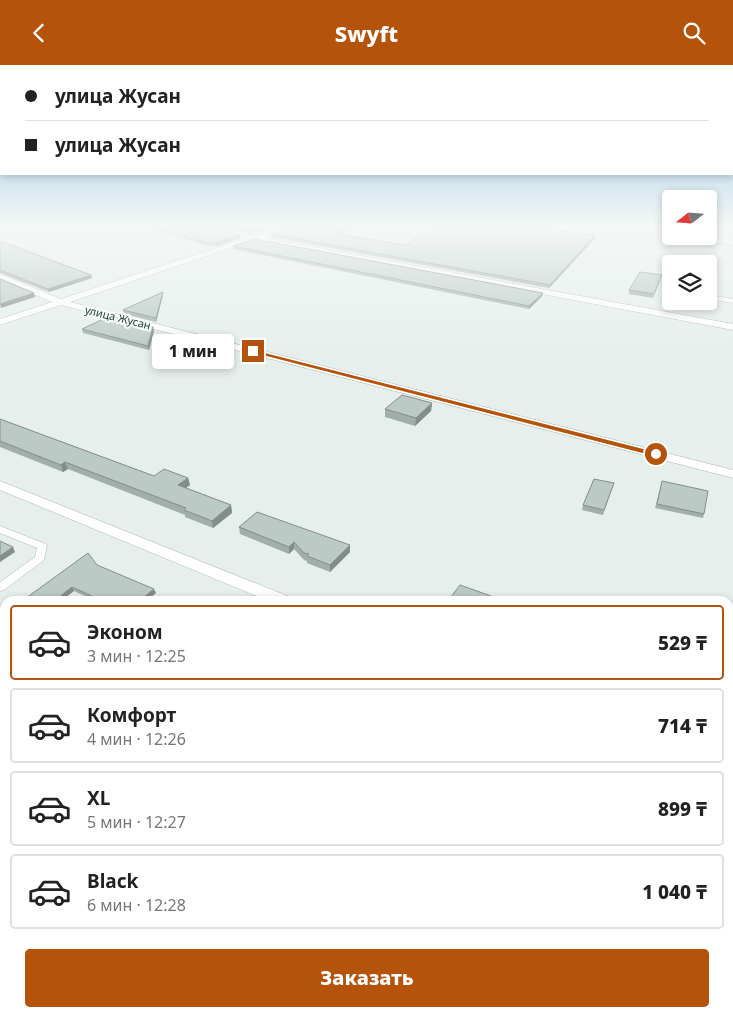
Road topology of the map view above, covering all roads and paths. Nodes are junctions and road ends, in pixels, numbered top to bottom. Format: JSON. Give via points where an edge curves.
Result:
{"nodes":[{"id":1,"x":159,"y":269,"type":"edge"},
{"id":2,"x":423,"y":269,"type":"edge"},
{"id":3,"x":0,"y":277,"type":"edge"},
{"id":4,"x":717,"y":298,"type":"edge"},
{"id":5,"x":733,"y":301,"type":"edge"},
{"id":6,"x":60,"y":302,"type":"junction"},
{"id":7,"x":0,"y":322,"type":"edge"},
{"id":8,"x":733,"y":327,"type":"edge"},
{"id":9,"x":733,"y":474,"type":"edge"},
{"id":10,"x":0,"y":485,"type":"edge"},
{"id":11,"x":0,"y":529,"type":"edge"},
{"id":12,"x":0,"y":587,"type":"edge"},
{"id":13,"x":272,"y":596,"type":"edge"}],
"edges":[{"from":1,"to":6,"type":"street"},
{"from":2,"to":8,"type":"street"},
{"from":3,"to":6,"type":"street","name":"улица Жусан"},
{"from":4,"to":5,"type":"lane"},
{"from":6,"to":7,"type":"street"},
{"from":6,"to":9,"type":"street","name":"улица Жусан"},
{"from":10,"to":13,"type":"street"},
{"from":11,"to":12,"type":"lane","via":[[42,546],[40,559]]}]}
